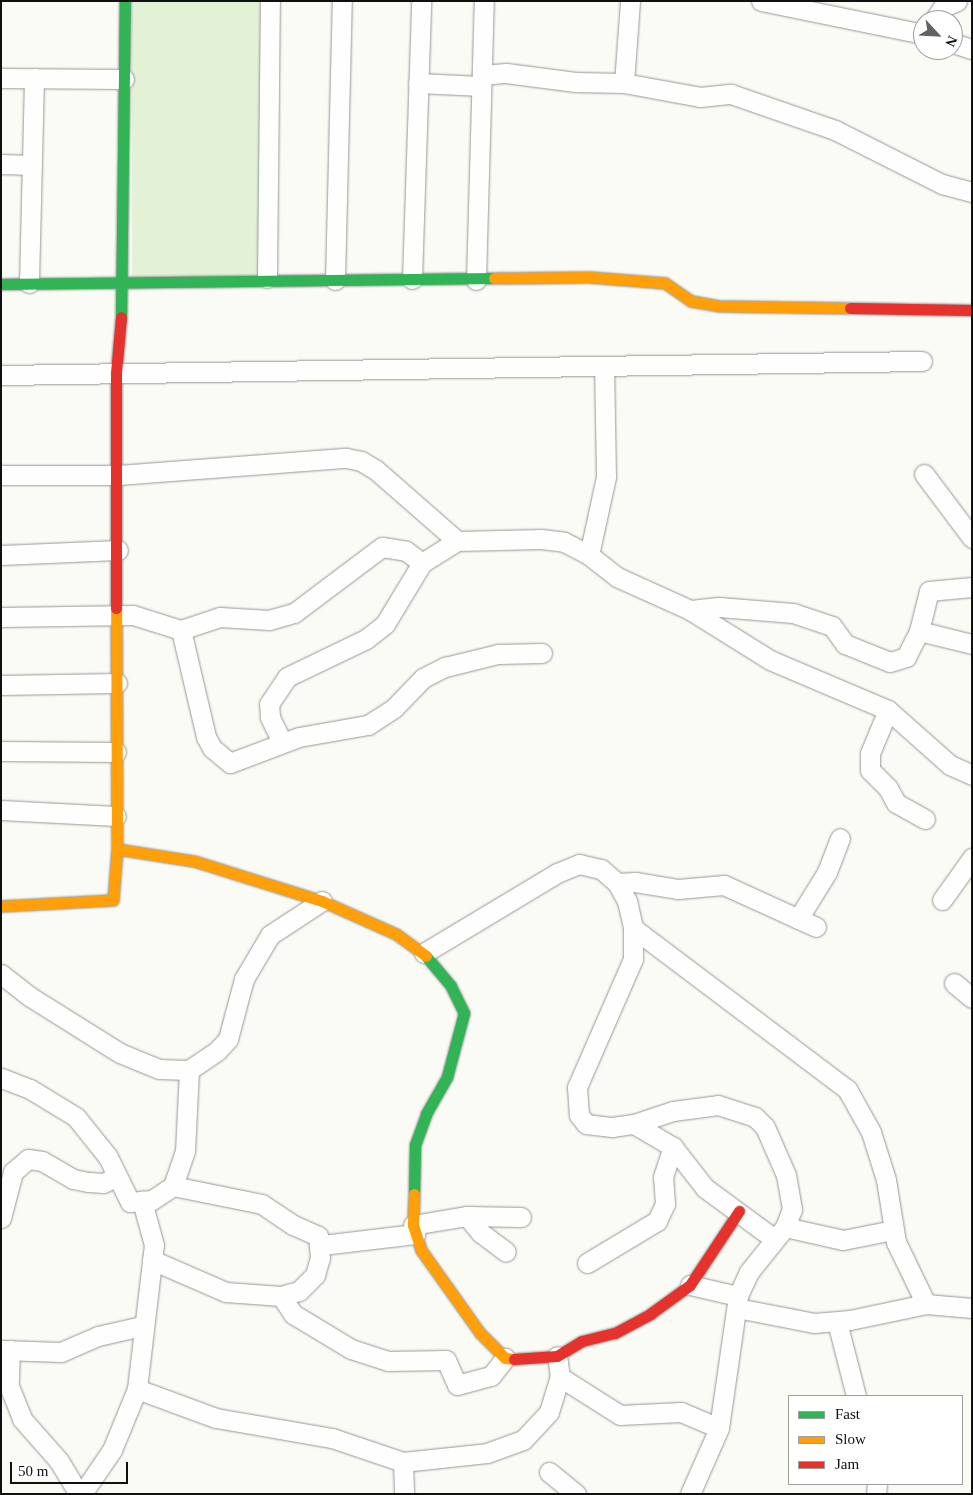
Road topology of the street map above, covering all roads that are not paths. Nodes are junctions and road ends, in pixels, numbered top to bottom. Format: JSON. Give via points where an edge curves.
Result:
{"nodes":[{"id":1,"x":125,"y":1,"type":"edge"},
{"id":2,"x":270,"y":1,"type":"edge"},
{"id":3,"x":342,"y":1,"type":"edge"},
{"id":4,"x":421,"y":1,"type":"edge"},
{"id":5,"x":484,"y":1,"type":"edge"},
{"id":6,"x":630,"y":1,"type":"edge"},
{"id":7,"x":761,"y":1,"type":"edge"},
{"id":8,"x":957,"y":1,"type":"edge"},
{"id":9,"x":941,"y":10,"type":"edge"},
{"id":10,"x":913,"y":32,"type":"edge"},
{"id":11,"x":1,"y":78,"type":"edge"},
{"id":12,"x":34,"y":78,"type":"junction"},
{"id":13,"x":124,"y":78,"type":"junction"},
{"id":14,"x":481,"y":81,"type":"junction"},
{"id":15,"x":624,"y":83,"type":"junction"},
{"id":16,"x":418,"y":84,"type":"junction"},
{"id":17,"x":1,"y":164,"type":"edge"},
{"id":18,"x":32,"y":165,"type":"junction"},
{"id":19,"x":972,"y":192,"type":"edge"},
{"id":20,"x":267,"y":278,"type":"junction"},
{"id":21,"x":412,"y":279,"type":"junction"},
{"id":22,"x":335,"y":280,"type":"junction"},
{"id":23,"x":476,"y":280,"type":"junction"},
{"id":24,"x":121,"y":282,"type":"junction"},
{"id":25,"x":29,"y":283,"type":"junction"},
{"id":26,"x":1,"y":284,"type":"edge"},
{"id":27,"x":972,"y":310,"type":"edge"},
{"id":28,"x":922,"y":361,"type":"dead end"},
{"id":29,"x":604,"y":366,"type":"junction"},
{"id":30,"x":116,"y":373,"type":"junction"},
{"id":31,"x":1,"y":375,"type":"edge"},
{"id":32,"x":924,"y":474,"type":"dead end"},
{"id":33,"x":1,"y":475,"type":"edge"},
{"id":34,"x":118,"y":475,"type":"junction"},
{"id":35,"x":972,"y":538,"type":"edge"},
{"id":36,"x":457,"y":541,"type":"junction"},
{"id":37,"x":118,"y":550,"type":"junction"},
{"id":38,"x":1,"y":555,"type":"edge"},
{"id":39,"x":589,"y":555,"type":"junction"},
{"id":40,"x":422,"y":563,"type":"junction"},
{"id":41,"x":972,"y":587,"type":"edge"},
{"id":42,"x":690,"y":610,"type":"junction"},
{"id":43,"x":117,"y":616,"type":"junction"},
{"id":44,"x":1,"y":617,"type":"edge"},
{"id":45,"x":181,"y":630,"type":"junction"},
{"id":46,"x":919,"y":631,"type":"junction"},
{"id":47,"x":972,"y":644,"type":"edge"},
{"id":48,"x":542,"y":653,"type":"dead end"},
{"id":49,"x":117,"y":684,"type":"junction"},
{"id":50,"x":1,"y":685,"type":"edge"},
{"id":51,"x":888,"y":710,"type":"junction"},
{"id":52,"x":282,"y":742,"type":"junction"},
{"id":53,"x":1,"y":751,"type":"edge"},
{"id":54,"x":116,"y":752,"type":"junction"},
{"id":55,"x":972,"y":775,"type":"edge"},
{"id":56,"x":1,"y":810,"type":"edge"},
{"id":57,"x":116,"y":816,"type":"junction"},
{"id":58,"x":925,"y":819,"type":"dead end"},
{"id":59,"x":840,"y":838,"type":"dead end"},
{"id":60,"x":117,"y":849,"type":"junction"},
{"id":61,"x":972,"y":858,"type":"edge"},
{"id":62,"x":617,"y":883,"type":"junction"},
{"id":63,"x":942,"y":900,"type":"dead end"},
{"id":64,"x":322,"y":901,"type":"junction"},
{"id":65,"x":1,"y":906,"type":"edge"},
{"id":66,"x":798,"y":918,"type":"junction"},
{"id":67,"x":816,"y":927,"type":"dead end"},
{"id":68,"x":633,"y":928,"type":"junction"},
{"id":69,"x":424,"y":953,"type":"junction"},
{"id":70,"x":1,"y":974,"type":"edge"},
{"id":71,"x":954,"y":983,"type":"dead end"},
{"id":72,"x":972,"y":998,"type":"edge"},
{"id":73,"x":189,"y":1070,"type":"junction"},
{"id":74,"x":1,"y":1078,"type":"edge"},
{"id":75,"x":634,"y":1124,"type":"junction"},
{"id":76,"x":673,"y":1147,"type":"junction"},
{"id":77,"x":116,"y":1177,"type":"junction"},
{"id":78,"x":173,"y":1186,"type":"junction"},
{"id":79,"x":142,"y":1201,"type":"junction"},
{"id":80,"x":739,"y":1211,"type":"junction"},
{"id":81,"x":468,"y":1216,"type":"junction"},
{"id":82,"x":521,"y":1217,"type":"dead end"},
{"id":83,"x":1,"y":1218,"type":"edge"},
{"id":84,"x":414,"y":1229,"type":"junction"},
{"id":85,"x":893,"y":1230,"type":"junction"},
{"id":86,"x":779,"y":1233,"type":"junction"},
{"id":87,"x":322,"y":1245,"type":"junction"},
{"id":88,"x":506,"y":1252,"type":"dead end"},
{"id":89,"x":152,"y":1260,"type":"junction"},
{"id":90,"x":587,"y":1263,"type":"dead end"},
{"id":91,"x":690,"y":1286,"type":"junction"},
{"id":92,"x":281,"y":1296,"type":"junction"},
{"id":93,"x":738,"y":1302,"type":"junction"},
{"id":94,"x":926,"y":1304,"type":"junction"},
{"id":95,"x":972,"y":1308,"type":"edge"},
{"id":96,"x":837,"y":1322,"type":"junction"},
{"id":97,"x":142,"y":1326,"type":"junction"},
{"id":98,"x":6,"y":1350,"type":"edge"},
{"id":99,"x":557,"y":1356,"type":"junction"},
{"id":100,"x":505,"y":1358,"type":"junction"},
{"id":101,"x":560,"y":1377,"type":"junction"},
{"id":102,"x":137,"y":1389,"type":"junction"},
{"id":103,"x":856,"y":1395,"type":"edge"},
{"id":104,"x":719,"y":1428,"type":"junction"},
{"id":105,"x":403,"y":1462,"type":"junction"},
{"id":106,"x":549,"y":1472,"type":"dead end"},
{"id":107,"x":80,"y":1494,"type":"edge"},
{"id":108,"x":404,"y":1494,"type":"edge"},
{"id":109,"x":576,"y":1494,"type":"edge"},
{"id":110,"x":690,"y":1494,"type":"edge"}],
"edges":[{"from":1,"to":13,"type":"street"},
{"from":2,"to":20,"type":"street"},
{"from":3,"to":22,"type":"street"},
{"from":4,"to":16,"type":"street"},
{"from":5,"to":14,"type":"street"},
{"from":6,"to":15,"type":"street"},
{"from":7,"to":10,"type":"street"},
{"from":8,"to":9,"type":"street"},
{"from":11,"to":12,"type":"street"},
{"from":12,"to":13,"type":"street"},
{"from":12,"to":18,"type":"street"},
{"from":13,"to":24,"type":"street"},
{"from":14,"to":15,"type":"street","via":[[506,73],[575,82]]},
{"from":14,"to":16,"type":"street"},
{"from":14,"to":23,"type":"street"},
{"from":15,"to":19,"type":"street","via":[[683,96],[732,94],[770,105],[835,130],[942,184]]},
{"from":16,"to":21,"type":"street"},
{"from":17,"to":18,"type":"street"},
{"from":18,"to":25,"type":"street"},
{"from":20,"to":22,"type":"street"},
{"from":20,"to":24,"type":"street"},
{"from":21,"to":22,"type":"street"},
{"from":21,"to":23,"type":"street"},
{"from":23,"to":27,"type":"street","via":[[589,276],[664,283],[690,301],[764,309],[862,306]]},
{"from":24,"to":25,"type":"street"},
{"from":24,"to":30,"type":"street"},
{"from":25,"to":26,"type":"street"},
{"from":28,"to":29,"type":"street"},
{"from":29,"to":30,"type":"street"},
{"from":29,"to":39,"type":"street","via":[[606,477]]},
{"from":30,"to":31,"type":"street"},
{"from":30,"to":34,"type":"street"},
{"from":32,"to":35,"type":"street"},
{"from":33,"to":34,"type":"street"},
{"from":34,"to":36,"type":"street","via":[[346,458],[360,461]]},
{"from":34,"to":37,"type":"street"},
{"from":36,"to":39,"type":"street","via":[[541,539],[564,542]]},
{"from":36,"to":40,"type":"street"},
{"from":37,"to":38,"type":"street"},
{"from":37,"to":43,"type":"street"},
{"from":39,"to":42,"type":"street","via":[[617,577]]},
{"from":40,"to":45,"type":"street","via":[[406,551],[382,547],[294,613],[268,620],[220,617]]},
{"from":40,"to":52,"type":"street","via":[[379,629],[366,640],[287,678],[269,704],[270,717]]},
{"from":41,"to":46,"type":"street","via":[[930,591]]},
{"from":42,"to":46,"type":"street","via":[[719,608],[793,613],[832,626],[845,644],[890,662],[906,657]]},
{"from":42,"to":51,"type":"street","via":[[770,660]]},
{"from":43,"to":44,"type":"street"},
{"from":43,"to":45,"type":"street","via":[[133,616]]},
{"from":43,"to":49,"type":"street"},
{"from":45,"to":52,"type":"street","via":[[199,718],[212,748],[230,763],[240,762]]},
{"from":46,"to":47,"type":"street"},
{"from":48,"to":52,"type":"street","via":[[498,654],[445,667],[423,678],[394,708],[368,725]]},
{"from":49,"to":50,"type":"street"},
{"from":49,"to":54,"type":"street"},
{"from":51,"to":55,"type":"street","via":[[950,766]]},
{"from":51,"to":58,"type":"street","via":[[870,753],[870,770],[888,788],[896,803]]},
{"from":53,"to":54,"type":"street"},
{"from":54,"to":57,"type":"street"},
{"from":56,"to":57,"type":"street"},
{"from":57,"to":60,"type":"street"},
{"from":59,"to":66,"type":"street","via":[[827,872]]},
{"from":60,"to":64,"type":"street","via":[[194,861]]},
{"from":60,"to":65,"type":"street","via":[[113,900]]},
{"from":61,"to":63,"type":"street"},
{"from":62,"to":66,"type":"street","via":[[635,882],[684,889],[724,885]]},
{"from":62,"to":68,"type":"street","via":[[627,901]]},
{"from":62,"to":69,"type":"street","via":[[601,869],[579,864],[557,873]]},
{"from":64,"to":69,"type":"street","via":[[396,934]]},
{"from":64,"to":73,"type":"street","via":[[270,935],[244,979],[228,1039],[217,1051]]},
{"from":66,"to":67,"type":"street"},
{"from":68,"to":75,"type":"street","via":[[633,959],[594,1043],[577,1086],[576,1101],[586,1124],[599,1128]]},
{"from":68,"to":85,"type":"street","via":[[847,1089],[861,1110],[880,1158]]},
{"from":69,"to":84,"type":"street","via":[[452,986],[464,1013],[459,1045],[415,1145]]},
{"from":70,"to":73,"type":"street","via":[[29,996],[120,1054],[159,1068]]},
{"from":71,"to":72,"type":"street"},
{"from":73,"to":78,"type":"street","via":[[185,1151]]},
{"from":74,"to":77,"type":"street","via":[[30,1089],[76,1117],[108,1157]]},
{"from":75,"to":76,"type":"street"},
{"from":75,"to":86,"type":"street","via":[[672,1111],[718,1105],[754,1117],[765,1127],[790,1190],[792,1209]]},
{"from":76,"to":80,"type":"street","via":[[705,1188]]},
{"from":76,"to":90,"type":"street","via":[[663,1177],[665,1204],[657,1221]]},
{"from":77,"to":79,"type":"street","via":[[130,1202]]},
{"from":77,"to":83,"type":"street","via":[[103,1183],[89,1182],[73,1178],[42,1161],[28,1159],[13,1172]]},
{"from":78,"to":79,"type":"street","via":[[152,1200]]},
{"from":78,"to":87,"type":"street","via":[[262,1204],[293,1225],[318,1236]]},
{"from":79,"to":89,"type":"street","via":[[154,1245]]},
{"from":80,"to":86,"type":"street"},
{"from":80,"to":91,"type":"street"},
{"from":81,"to":82,"type":"street"},
{"from":81,"to":84,"type":"street"},
{"from":81,"to":88,"type":"street","via":[[481,1233]]},
{"from":84,"to":87,"type":"street"},
{"from":84,"to":100,"type":"street","via":[[421,1250],[480,1332]]},
{"from":85,"to":86,"type":"street","via":[[844,1240]]},
{"from":85,"to":94,"type":"street","via":[[914,1286]]},
{"from":86,"to":93,"type":"street","via":[[749,1272]]},
{"from":87,"to":92,"type":"street","via":[[315,1275],[299,1291]]},
{"from":89,"to":92,"type":"street","via":[[226,1292]]},
{"from":89,"to":97,"type":"street"},
{"from":91,"to":93,"type":"street"},
{"from":91,"to":99,"type":"street","via":[[615,1333],[582,1342]]},
{"from":92,"to":100,"type":"street","via":[[292,1314],[350,1349],[388,1361],[446,1360],[457,1385],[491,1376]]},
{"from":93,"to":96,"type":"street","via":[[814,1323]]},
{"from":93,"to":104,"type":"street"},
{"from":94,"to":95,"type":"street"},
{"from":94,"to":96,"type":"street"},
{"from":96,"to":103,"type":"street"},
{"from":97,"to":98,"type":"street","via":[[98,1336],[61,1352]]},
{"from":97,"to":102,"type":"street","via":[[143,1346]]},
{"from":98,"to":107,"type":"street","via":[[9,1386],[22,1419],[59,1461]]},
{"from":99,"to":100,"type":"street","via":[[524,1360]]},
{"from":99,"to":101,"type":"street"},
{"from":101,"to":104,"type":"street","via":[[620,1415],[681,1412]]},
{"from":101,"to":105,"type":"street","via":[[548,1412],[523,1440],[487,1453]]},
{"from":102,"to":105,"type":"street","via":[[216,1418],[332,1438]]},
{"from":102,"to":107,"type":"street","via":[[112,1450]]},
{"from":104,"to":110,"type":"street"},
{"from":105,"to":108,"type":"street"},
{"from":106,"to":109,"type":"street"}]}
